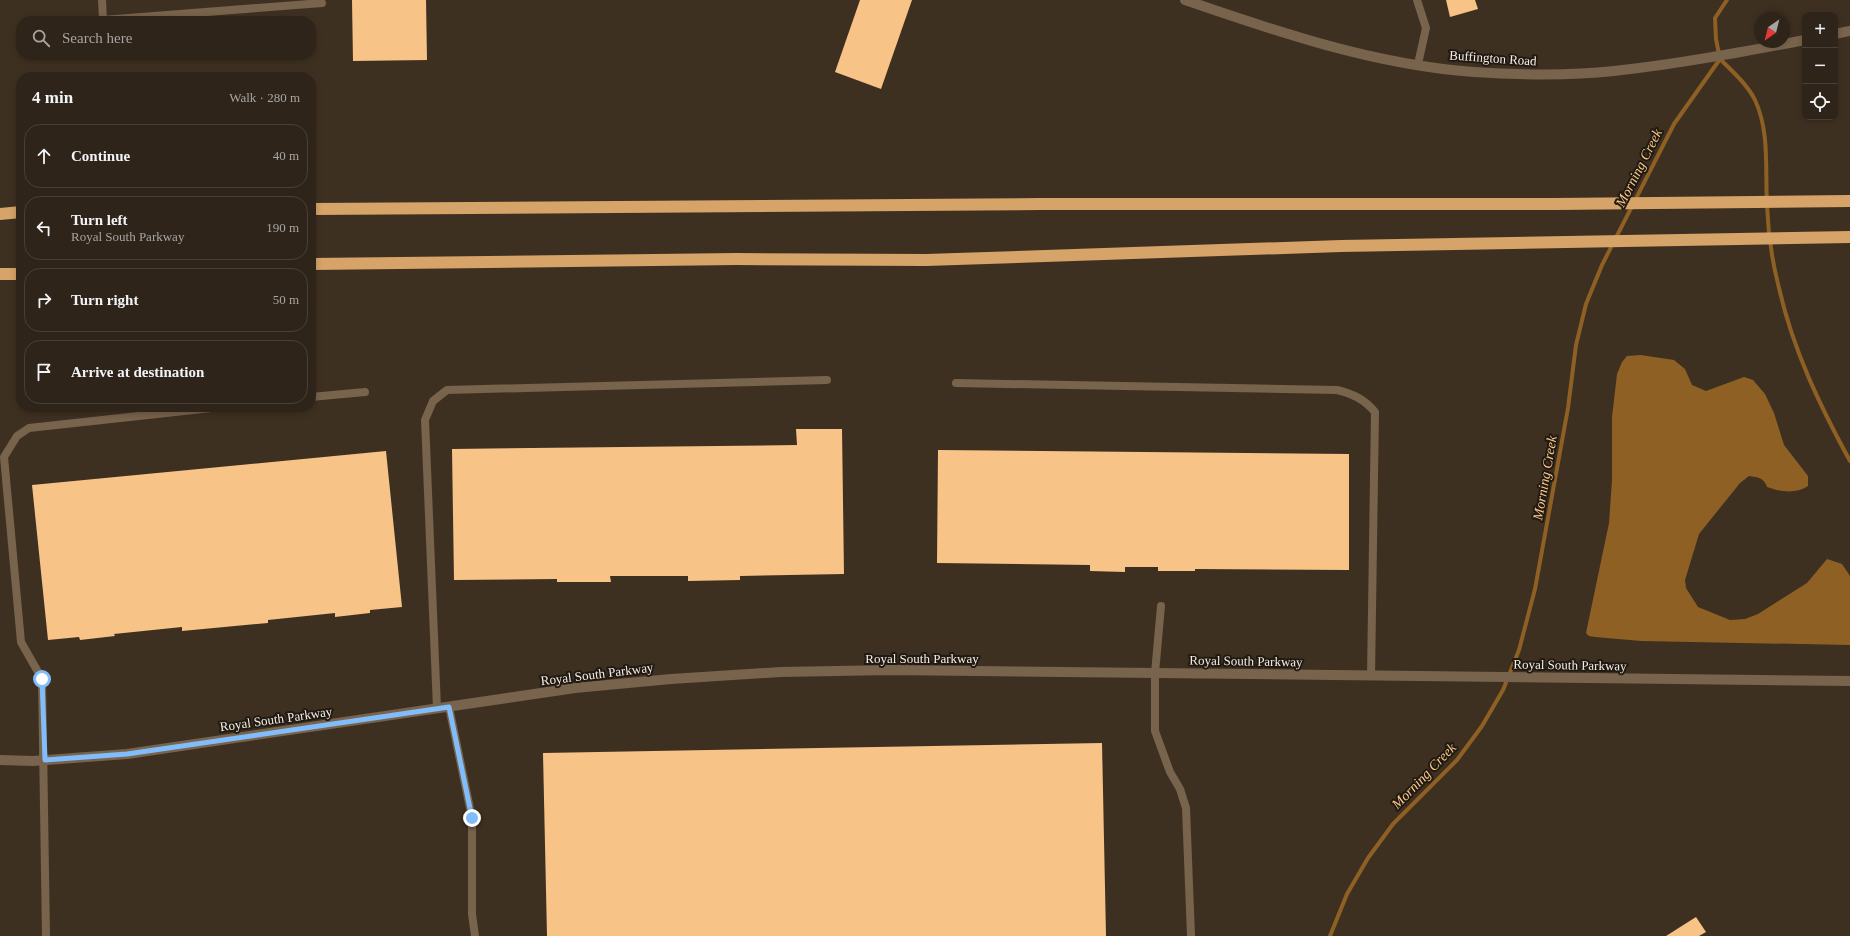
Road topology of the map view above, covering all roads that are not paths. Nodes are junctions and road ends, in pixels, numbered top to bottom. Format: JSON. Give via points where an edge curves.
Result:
{"nodes":[{"id":1,"x":102,"y":0,"type":"edge"},
{"id":2,"x":1185,"y":0,"type":"edge"},
{"id":3,"x":1417,"y":0,"type":"edge"},
{"id":4,"x":322,"y":3,"type":"dead end"},
{"id":5,"x":103,"y":16,"type":"edge"},
{"id":6,"x":155,"y":16,"type":"edge"},
{"id":7,"x":1850,"y":31,"type":"edge"},
{"id":8,"x":1838,"y":33,"type":"edge"},
{"id":9,"x":1802,"y":40,"type":"edge"},
{"id":10,"x":1418,"y":64,"type":"junction"},
{"id":11,"x":1850,"y":200,"type":"edge"},
{"id":12,"x":316,"y":209,"type":"edge"},
{"id":13,"x":16,"y":212,"type":"edge"},
{"id":14,"x":0,"y":214,"type":"edge"},
{"id":15,"x":1850,"y":237,"type":"edge"},
{"id":16,"x":316,"y":264,"type":"edge"},
{"id":17,"x":0,"y":274,"type":"edge"},
{"id":18,"x":16,"y":274,"type":"edge"},
{"id":19,"x":827,"y":380,"type":"dead end"},
{"id":20,"x":956,"y":383,"type":"dead end"},
{"id":21,"x":365,"y":392,"type":"dead end"},
{"id":22,"x":316,"y":397,"type":"edge"},
{"id":23,"x":175,"y":412,"type":"edge"},
{"id":24,"x":1161,"y":606,"type":"dead end"},
{"id":25,"x":1155,"y":673,"type":"junction"},
{"id":26,"x":1371,"y":676,"type":"junction"},
{"id":27,"x":1850,"y":681,"type":"edge"},
{"id":28,"x":449,"y":707,"type":"junction"},
{"id":29,"x":437,"y":708,"type":"junction"},
{"id":30,"x":0,"y":760,"type":"edge"},
{"id":31,"x":45,"y":760,"type":"junction"},
{"id":32,"x":46,"y":936,"type":"edge"},
{"id":33,"x":474,"y":936,"type":"edge"},
{"id":34,"x":1191,"y":936,"type":"edge"}],
"edges":[{"from":1,"to":5,"type":"lane"},
{"from":2,"to":10,"type":"street","name":"Buffington Road","via":[[1337,48]]},
{"from":3,"to":10,"type":"lane","via":[[1426,28]]},
{"from":4,"to":6,"type":"lane"},
{"from":7,"to":8,"type":"street"},
{"from":9,"to":10,"type":"street","name":"Buffington Road","via":[[1613,71],[1540,74],[1473,72]]},
{"from":11,"to":12,"type":"highway","via":[[1555,204],[1041,204]]},
{"from":13,"to":14,"type":"highway"},
{"from":15,"to":16,"type":"highway","via":[[1333,246],[926,260],[730,259]]},
{"from":17,"to":18,"type":"highway"},
{"from":19,"to":29,"type":"lane","via":[[447,390],[433,401],[425,420]]},
{"from":20,"to":26,"type":"lane","via":[[1337,390],[1367,402],[1375,412]]},
{"from":21,"to":22,"type":"lane"},
{"from":23,"to":31,"type":"lane","via":[[29,428],[16,436],[4,457],[21,642],[42,679]]},
{"from":24,"to":25,"type":"lane"},
{"from":25,"to":26,"type":"street","name":"Royal South Parkway"},
{"from":25,"to":28,"type":"street","name":"Royal South Parkway","via":[[892,670],[781,672],[582,688]]},
{"from":25,"to":34,"type":"lane","via":[[1155,731],[1186,808]]},
{"from":26,"to":27,"type":"street","name":"Royal South Parkway"},
{"from":28,"to":29,"type":"street","name":"Royal South Parkway"},
{"from":28,"to":33,"type":"lane","via":[[472,818]]},
{"from":29,"to":31,"type":"street","name":"Royal South Parkway","via":[[127,754]]},
{"from":30,"to":31,"type":"street","name":"Royal South Parkway"},
{"from":31,"to":32,"type":"lane"}]}
